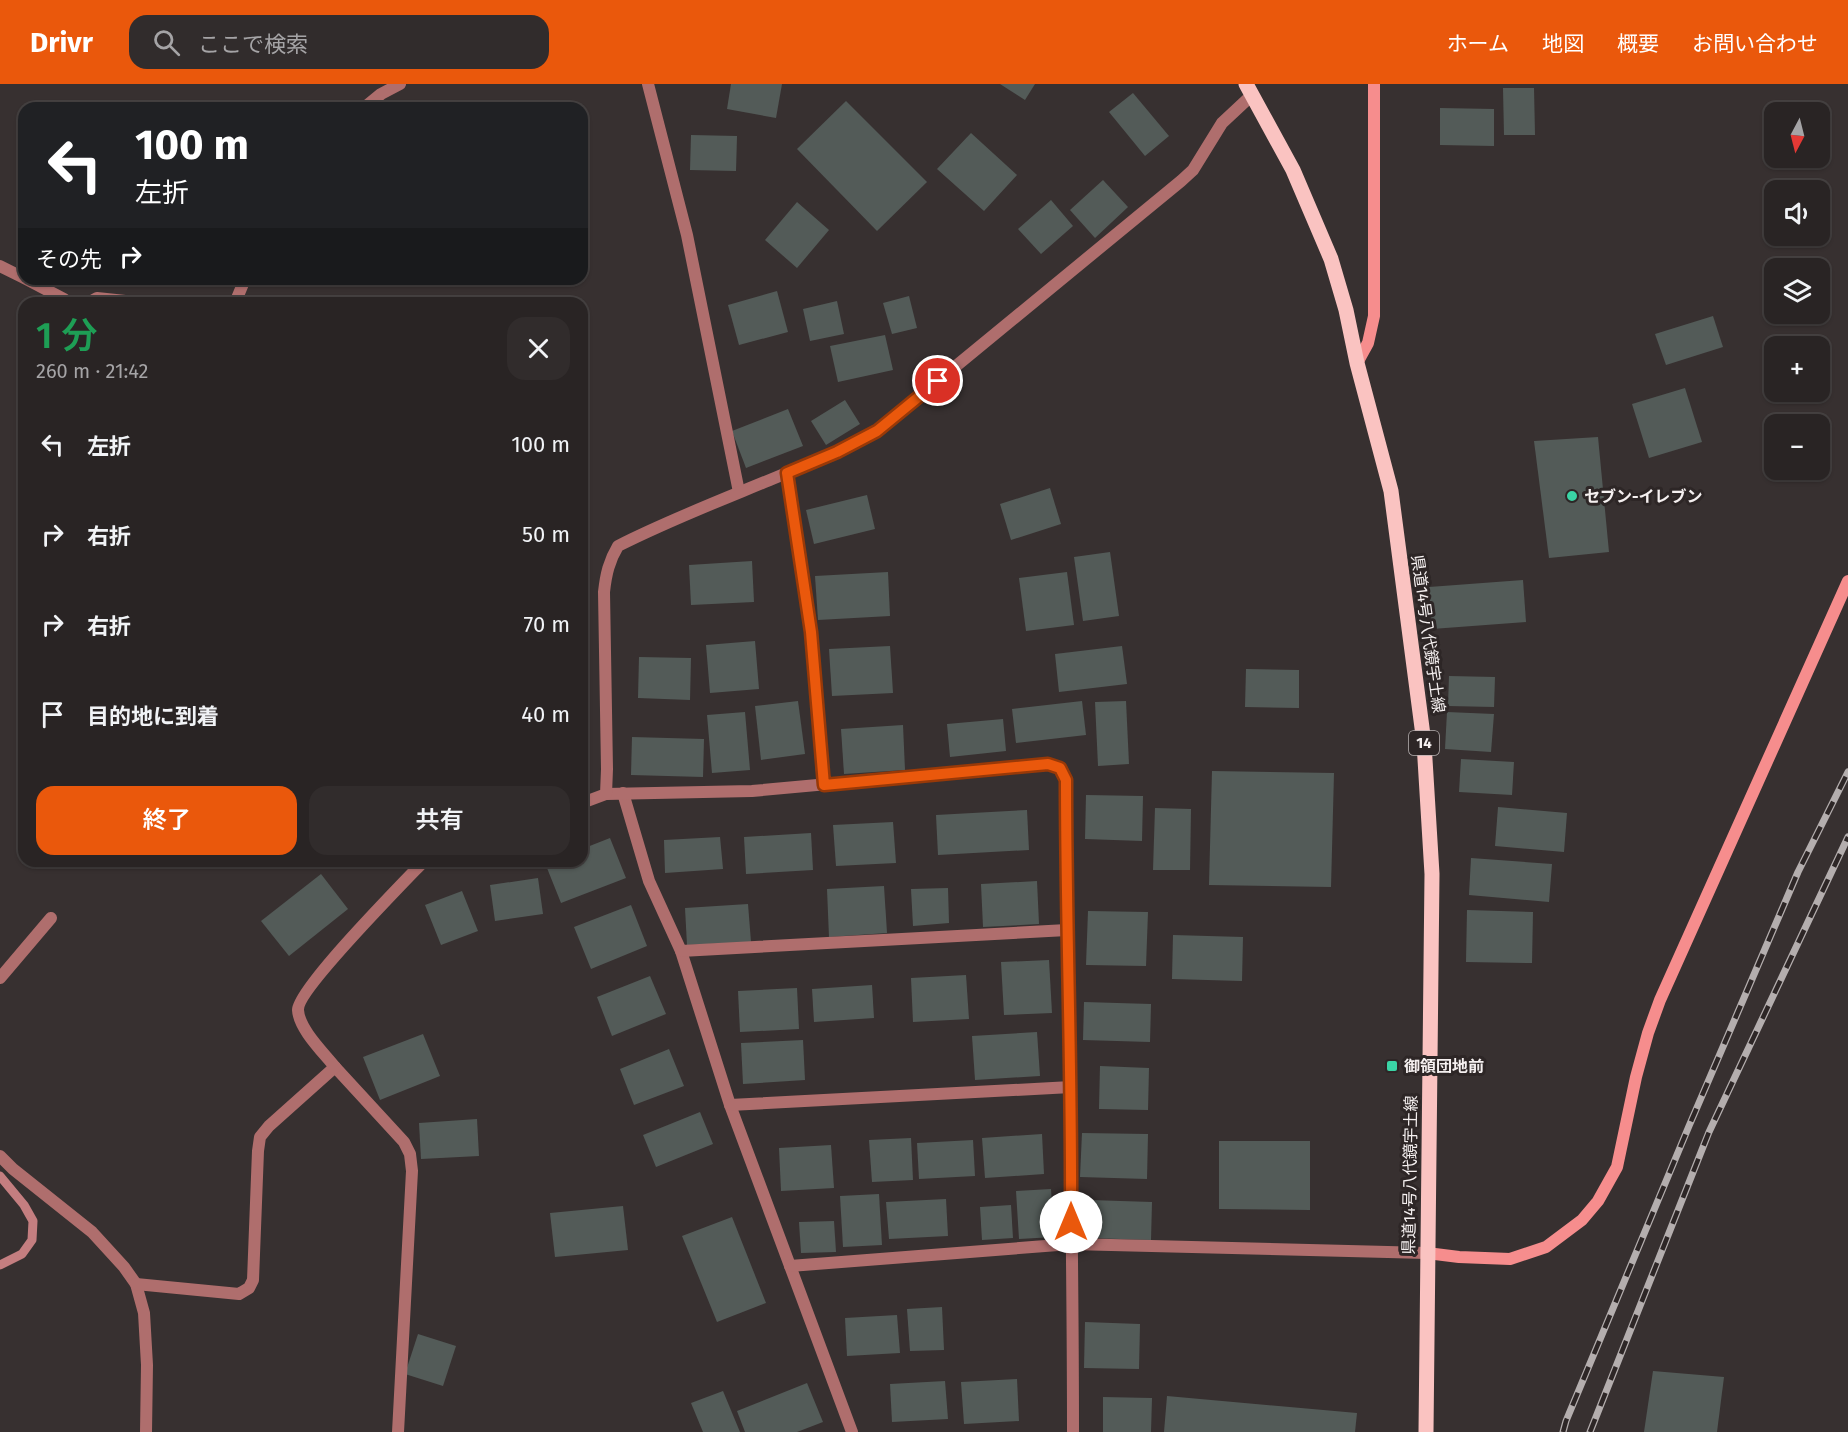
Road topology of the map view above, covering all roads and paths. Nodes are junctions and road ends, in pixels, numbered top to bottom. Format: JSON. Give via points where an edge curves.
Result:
{"nodes":[{"id":1,"x":400,"y":84,"type":"edge"},
{"id":2,"x":648,"y":84,"type":"edge"},
{"id":3,"x":1374,"y":84,"type":"edge"},
{"id":4,"x":1249,"y":89,"type":"edge"},
{"id":5,"x":371,"y":102,"type":"edge"},
{"id":6,"x":0,"y":266,"type":"edge"},
{"id":7,"x":18,"y":275,"type":"edge"},
{"id":8,"x":37,"y":285,"type":"edge"},
{"id":9,"x":60,"y":297,"type":"edge"},
{"id":10,"x":1357,"y":363,"type":"junction"},
{"id":11,"x":787,"y":473,"type":"junction"},
{"id":12,"x":739,"y":492,"type":"junction"},
{"id":13,"x":1848,"y":581,"type":"edge"},
{"id":14,"x":824,"y":785,"type":"junction"},
{"id":15,"x":623,"y":793,"type":"junction"},
{"id":16,"x":606,"y":794,"type":"junction"},
{"id":17,"x":588,"y":801,"type":"edge"},
{"id":18,"x":418,"y":867,"type":"edge"},
{"id":19,"x":51,"y":918,"type":"dead end"},
{"id":20,"x":1067,"y":930,"type":"junction"},
{"id":21,"x":681,"y":951,"type":"junction"},
{"id":22,"x":0,"y":978,"type":"edge"},
{"id":23,"x":335,"y":1067,"type":"junction"},
{"id":24,"x":1071,"y":1087,"type":"junction"},
{"id":25,"x":730,"y":1105,"type":"junction"},
{"id":26,"x":0,"y":1156,"type":"edge"},
{"id":27,"x":1071,"y":1244,"type":"junction"},
{"id":28,"x":1427,"y":1253,"type":"junction"},
{"id":29,"x":790,"y":1266,"type":"junction"},
{"id":30,"x":136,"y":1284,"type":"junction"},
{"id":31,"x":146,"y":1432,"type":"edge"},
{"id":32,"x":398,"y":1432,"type":"edge"},
{"id":33,"x":852,"y":1432,"type":"edge"},
{"id":34,"x":1073,"y":1432,"type":"edge"},
{"id":35,"x":1426,"y":1432,"type":"edge"}],
"edges":[{"from":1,"to":5,"type":"street"},
{"from":2,"to":12,"type":"street","via":[[687,235]]},
{"from":3,"to":10,"type":"street","via":[[1374,316],[1368,343]]},
{"from":4,"to":10,"type":"main road","name":"県道14号八代鏡宇土線","number":"14","via":[[1293,170],[1331,259]]},
{"from":4,"to":11,"type":"street","via":[[1181,182],[877,431]]},
{"from":6,"to":7,"type":"street"},
{"from":8,"to":9,"type":"street"},
{"from":10,"to":28,"type":"main road","name":"県道14号八代鏡宇土線","number":"14","via":[[1391,491],[1424,743],[1432,874]]},
{"from":11,"to":12,"type":"street"},
{"from":11,"to":14,"type":"street","via":[[811,632]]},
{"from":12,"to":16,"type":"street","via":[[618,546],[610,558],[604,591]]},
{"from":13,"to":28,"type":"street","via":[[1660,1000],[1642,1055],[1617,1167],[1598,1201],[1582,1220],[1546,1247],[1510,1259]]},
{"from":14,"to":15,"type":"street","via":[[753,791]]},
{"from":14,"to":20,"type":"street","via":[[1048,764],[1060,768],[1066,780]]},
{"from":15,"to":16,"type":"street"},
{"from":15,"to":21,"type":"street","via":[[649,881]]},
{"from":16,"to":17,"type":"street"},
{"from":18,"to":23,"type":"street","via":[[345,945],[297,1008],[300,1023]]},
{"from":19,"to":22,"type":"street"},
{"from":20,"to":21,"type":"street"},
{"from":20,"to":24,"type":"street"},
{"from":21,"to":25,"type":"street"},
{"from":23,"to":30,"type":"street","via":[[260,1137],[253,1280],[249,1288],[239,1294]]},
{"from":23,"to":32,"type":"street","via":[[404,1142],[410,1154]]},
{"from":24,"to":25,"type":"street"},
{"from":24,"to":27,"type":"street"},
{"from":25,"to":29,"type":"street"},
{"from":26,"to":30,"type":"street","via":[[92,1232]]},
{"from":27,"to":28,"type":"street"},
{"from":27,"to":29,"type":"street"},
{"from":27,"to":34,"type":"street"},
{"from":28,"to":35,"type":"main road","name":"県道14号八代鏡宇土線","number":"14"},
{"from":29,"to":33,"type":"street"},
{"from":30,"to":31,"type":"street","via":[[144,1313]]}]}
